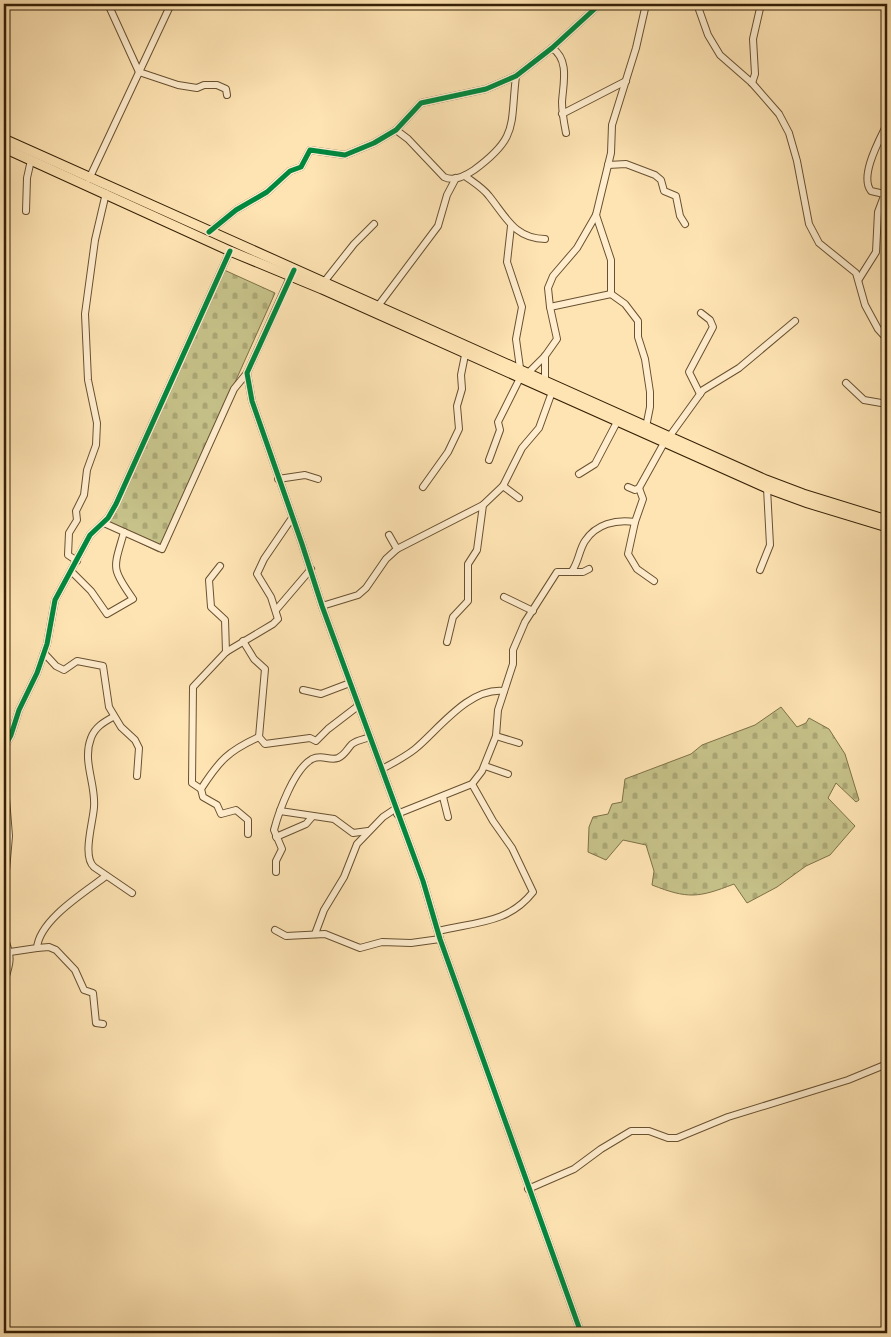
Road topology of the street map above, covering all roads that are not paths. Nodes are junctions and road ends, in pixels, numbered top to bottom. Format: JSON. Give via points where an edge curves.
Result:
{"nodes":[{"id":1,"x":108,"y":4,"type":"edge"},
{"id":2,"x":171,"y":4,"type":"edge"},
{"id":3,"x":600,"y":4,"type":"edge"},
{"id":4,"x":646,"y":4,"type":"edge"},
{"id":5,"x":697,"y":4,"type":"edge"},
{"id":6,"x":762,"y":4,"type":"edge"},
{"id":7,"x":552,"y":48,"type":"junction"},
{"id":8,"x":139,"y":72,"type":"junction"},
{"id":9,"x":516,"y":76,"type":"junction"},
{"id":10,"x":626,"y":82,"type":"junction"},
{"id":11,"x":752,"y":84,"type":"junction"},
{"id":12,"x":227,"y":95,"type":"dead end"},
{"id":13,"x":562,"y":114,"type":"junction"},
{"id":14,"x":887,"y":124,"type":"edge"},
{"id":15,"x":396,"y":130,"type":"junction"},
{"id":16,"x":566,"y":133,"type":"dead end"},
{"id":17,"x":4,"y":139,"type":"edge"},
{"id":18,"x":4,"y":148,"type":"edge"},
{"id":19,"x":31,"y":160,"type":"junction"},
{"id":20,"x":608,"y":165,"type":"junction"},
{"id":21,"x":465,"y":176,"type":"junction"},
{"id":22,"x":456,"y":178,"type":"junction"},
{"id":23,"x":88,"y":181,"type":"junction"},
{"id":24,"x":886,"y":191,"type":"edge"},
{"id":25,"x":106,"y":193,"type":"junction"},
{"id":26,"x":26,"y":211,"type":"dead end"},
{"id":27,"x":596,"y":215,"type":"junction"},
{"id":28,"x":374,"y":224,"type":"dead end"},
{"id":29,"x":685,"y":224,"type":"dead end"},
{"id":30,"x":511,"y":226,"type":"junction"},
{"id":31,"x":209,"y":232,"type":"junction"},
{"id":32,"x":545,"y":239,"type":"dead end"},
{"id":33,"x":230,"y":251,"type":"junction"},
{"id":34,"x":292,"y":273,"type":"junction"},
{"id":35,"x":859,"y":278,"type":"junction"},
{"id":36,"x":324,"y":282,"type":"junction"},
{"id":37,"x":612,"y":294,"type":"junction"},
{"id":38,"x":378,"y":306,"type":"junction"},
{"id":39,"x":550,"y":307,"type":"junction"},
{"id":40,"x":701,"y":313,"type":"dead end"},
{"id":41,"x":795,"y":321,"type":"dead end"},
{"id":42,"x":887,"y":339,"type":"edge"},
{"id":43,"x":465,"y":354,"type":"junction"},
{"id":44,"x":545,"y":356,"type":"junction"},
{"id":45,"x":524,"y":370,"type":"junction"},
{"id":46,"x":248,"y":373,"type":"junction"},
{"id":47,"x":520,"y":378,"type":"junction"},
{"id":48,"x":545,"y":380,"type":"junction"},
{"id":49,"x":846,"y":383,"type":"dead end"},
{"id":50,"x":552,"y":392,"type":"junction"},
{"id":51,"x":700,"y":394,"type":"junction"},
{"id":52,"x":887,"y":404,"type":"edge"},
{"id":53,"x":617,"y":422,"type":"junction"},
{"id":54,"x":646,"y":427,"type":"junction"},
{"id":55,"x":666,"y":440,"type":"junction"},
{"id":56,"x":489,"y":460,"type":"dead end"},
{"id":57,"x":579,"y":474,"type":"dead end"},
{"id":58,"x":278,"y":479,"type":"junction"},
{"id":59,"x":318,"y":479,"type":"dead end"},
{"id":60,"x":503,"y":486,"type":"junction"},
{"id":61,"x":423,"y":487,"type":"dead end"},
{"id":62,"x":628,"y":487,"type":"dead end"},
{"id":63,"x":638,"y":488,"type":"junction"},
{"id":64,"x":767,"y":488,"type":"junction"},
{"id":65,"x":519,"y":498,"type":"dead end"},
{"id":66,"x":482,"y":505,"type":"junction"},
{"id":67,"x":292,"y":518,"type":"junction"},
{"id":68,"x":887,"y":520,"type":"edge"},
{"id":69,"x":635,"y":522,"type":"junction"},
{"id":70,"x":104,"y":523,"type":"junction"},
{"id":71,"x":887,"y":527,"type":"edge"},
{"id":72,"x":124,"y":532,"type":"junction"},
{"id":73,"x":389,"y":535,"type":"dead end"},
{"id":74,"x":397,"y":549,"type":"junction"},
{"id":75,"x":77,"y":562,"type":"junction"},
{"id":76,"x":220,"y":566,"type":"dead end"},
{"id":77,"x":311,"y":569,"type":"junction"},
{"id":78,"x":589,"y":569,"type":"dead end"},
{"id":79,"x":572,"y":570,"type":"junction"},
{"id":80,"x":760,"y":570,"type":"dead end"},
{"id":81,"x":72,"y":572,"type":"junction"},
{"id":82,"x":654,"y":582,"type":"dead end"},
{"id":83,"x":504,"y":597,"type":"dead end"},
{"id":84,"x":322,"y":606,"type":"junction"},
{"id":85,"x":276,"y":610,"type":"junction"},
{"id":86,"x":533,"y":612,"type":"junction"},
{"id":87,"x":243,"y":641,"type":"junction"},
{"id":88,"x":447,"y":642,"type":"dead end"},
{"id":89,"x":226,"y":652,"type":"junction"},
{"id":90,"x":44,"y":653,"type":"junction"},
{"id":91,"x":350,"y":682,"type":"junction"},
{"id":92,"x":303,"y":690,"type":"dead end"},
{"id":93,"x":504,"y":691,"type":"junction"},
{"id":94,"x":358,"y":706,"type":"junction"},
{"id":95,"x":113,"y":718,"type":"junction"},
{"id":96,"x":496,"y":736,"type":"junction"},
{"id":97,"x":259,"y":737,"type":"junction"},
{"id":98,"x":370,"y":737,"type":"junction"},
{"id":99,"x":519,"y":743,"type":"dead end"},
{"id":100,"x":4,"y":748,"type":"edge"},
{"id":101,"x":485,"y":766,"type":"junction"},
{"id":102,"x":382,"y":769,"type":"junction"},
{"id":103,"x":4,"y":773,"type":"edge"},
{"id":104,"x":508,"y":774,"type":"dead end"},
{"id":105,"x":137,"y":776,"type":"dead end"},
{"id":106,"x":4,"y":783,"type":"edge"},
{"id":107,"x":472,"y":784,"type":"junction"},
{"id":108,"x":201,"y":789,"type":"junction"},
{"id":109,"x":443,"y":797,"type":"junction"},
{"id":110,"x":280,"y":811,"type":"junction"},
{"id":111,"x":396,"y":812,"type":"junction"},
{"id":112,"x":312,"y":817,"type":"junction"},
{"id":113,"x":448,"y":817,"type":"dead end"},
{"id":114,"x":368,"y":831,"type":"junction"},
{"id":115,"x":248,"y":834,"type":"dead end"},
{"id":116,"x":276,"y":837,"type":"junction"},
{"id":117,"x":276,"y":872,"type":"dead end"},
{"id":118,"x":106,"y":876,"type":"junction"},
{"id":119,"x":132,"y":893,"type":"dead end"},
{"id":120,"x":4,"y":894,"type":"edge"},
{"id":121,"x":275,"y":930,"type":"dead end"},
{"id":122,"x":438,"y":931,"type":"junction"},
{"id":123,"x":315,"y":934,"type":"junction"},
{"id":124,"x":4,"y":937,"type":"edge"},
{"id":125,"x":440,"y":939,"type":"junction"},
{"id":126,"x":37,"y":948,"type":"junction"},
{"id":127,"x":10,"y":952,"type":"junction"},
{"id":128,"x":4,"y":982,"type":"edge"},
{"id":129,"x":4,"y":1008,"type":"edge"},
{"id":130,"x":103,"y":1024,"type":"dead end"},
{"id":131,"x":4,"y":1041,"type":"edge"},
{"id":132,"x":887,"y":1064,"type":"edge"},
{"id":133,"x":528,"y":1189,"type":"junction"},
{"id":134,"x":580,"y":1333,"type":"edge"}],
"edges":[{"from":1,"to":8,"type":"street"},
{"from":2,"to":8,"type":"street"},
{"from":3,"to":7,"type":"street"},
{"from":4,"to":10,"type":"street"},
{"from":5,"to":11,"type":"street","via":[[720,56]]},
{"from":6,"to":11,"type":"street","via":[[753,39],[755,74]]},
{"from":7,"to":9,"type":"street"},
{"from":7,"to":13,"type":"street","via":[[560,55],[565,79]]},
{"from":8,"to":12,"type":"street","via":[[191,87],[223,86]]},
{"from":8,"to":23,"type":"street"},
{"from":9,"to":15,"type":"street","via":[[462,96],[421,103]]},
{"from":9,"to":21,"type":"street","via":[[511,131],[494,154]]},
{"from":10,"to":13,"type":"street"},
{"from":10,"to":20,"type":"street","via":[[612,125]]},
{"from":11,"to":35,"type":"street","via":[[780,114],[789,134],[809,224],[816,238]]},
{"from":13,"to":16,"type":"street"},
{"from":14,"to":24,"type":"street","via":[[873,154],[867,185],[871,191]]},
{"from":15,"to":22,"type":"street","via":[[444,177]]},
{"from":15,"to":31,"type":"street","via":[[345,155],[310,150],[300,167],[290,171],[267,192],[236,210]]},
{"from":17,"to":23,"type":"highway"},
{"from":18,"to":19,"type":"highway"},
{"from":19,"to":23,"type":"highway"},
{"from":19,"to":26,"type":"street"},
{"from":20,"to":27,"type":"street"},
{"from":20,"to":29,"type":"street","via":[[626,164],[655,175],[661,180],[664,192],[676,196]]},
{"from":21,"to":22,"type":"street"},
{"from":21,"to":30,"type":"street","via":[[489,196]]},
{"from":22,"to":38,"type":"street","via":[[432,236]]},
{"from":23,"to":25,"type":"highway"},
{"from":23,"to":31,"type":"highway"},
{"from":24,"to":35,"type":"street","via":[[878,212],[876,252]]},
{"from":25,"to":33,"type":"highway"},
{"from":25,"to":75,"type":"street","via":[[95,240],[85,314],[88,380],[97,423],[96,445],[87,467],[84,495],[76,511],[77,520],[69,533],[68,555]]},
{"from":27,"to":37,"type":"street","via":[[610,260]]},
{"from":27,"to":39,"type":"street","via":[[577,248],[553,276],[548,294]]},
{"from":28,"to":36,"type":"street"},
{"from":30,"to":32,"type":"street","via":[[525,236]]},
{"from":30,"to":45,"type":"street","via":[[507,262],[522,307],[516,339]]},
{"from":31,"to":34,"type":"highway"},
{"from":33,"to":34,"type":"highway"},
{"from":33,"to":70,"type":"street","via":[[116,504]]},
{"from":34,"to":36,"type":"highway"},
{"from":34,"to":43,"type":"highway"},
{"from":34,"to":46,"type":"street"},
{"from":35,"to":42,"type":"street","via":[[865,305]]},
{"from":36,"to":38,"type":"highway"},
{"from":37,"to":39,"type":"street"},
{"from":37,"to":54,"type":"street","via":[[638,321],[638,338],[650,392]]},
{"from":38,"to":45,"type":"highway"},
{"from":39,"to":44,"type":"street","via":[[557,339]]},
{"from":40,"to":51,"type":"street","via":[[713,327],[689,372]]},
{"from":41,"to":51,"type":"street","via":[[738,368],[710,384]]},
{"from":43,"to":47,"type":"highway"},
{"from":43,"to":61,"type":"street","via":[[462,390],[457,406],[459,429],[448,452]]},
{"from":44,"to":45,"type":"street"},
{"from":44,"to":48,"type":"street"},
{"from":45,"to":48,"type":"highway"},
{"from":46,"to":58,"type":"street","via":[[252,401]]},
{"from":46,"to":72,"type":"street","via":[[234,389],[162,549]]},
{"from":47,"to":50,"type":"highway"},
{"from":47,"to":56,"type":"street","via":[[498,422],[500,430]]},
{"from":48,"to":54,"type":"highway"},
{"from":49,"to":52,"type":"street","via":[[864,400]]},
{"from":50,"to":53,"type":"highway"},
{"from":50,"to":60,"type":"street","via":[[539,428],[522,448]]},
{"from":51,"to":55,"type":"street"},
{"from":53,"to":55,"type":"highway"},
{"from":53,"to":57,"type":"street","via":[[595,464]]},
{"from":54,"to":55,"type":"highway"},
{"from":55,"to":63,"type":"street"},
{"from":55,"to":64,"type":"highway"},
{"from":55,"to":68,"type":"highway","via":[[766,480]]},
{"from":58,"to":59,"type":"street","via":[[305,475]]},
{"from":58,"to":67,"type":"street"},
{"from":60,"to":65,"type":"street"},
{"from":60,"to":66,"type":"street"},
{"from":62,"to":63,"type":"street"},
{"from":63,"to":69,"type":"street","via":[[643,499]]},
{"from":64,"to":71,"type":"highway"},
{"from":64,"to":80,"type":"street","via":[[770,546]]},
{"from":66,"to":74,"type":"street"},
{"from":66,"to":88,"type":"street","via":[[477,550],[468,564],[468,601],[453,617]]},
{"from":67,"to":77,"type":"street"},
{"from":67,"to":85,"type":"street","via":[[258,570]]},
{"from":69,"to":79,"type":"street","via":[[606,523],[590,536]]},
{"from":69,"to":82,"type":"street","via":[[629,557]]},
{"from":70,"to":72,"type":"street"},
{"from":70,"to":75,"type":"street","via":[[90,535]]},
{"from":72,"to":81,"type":"street","via":[[114,566],[118,578],[133,599],[107,614],[92,590]]},
{"from":73,"to":74,"type":"street"},
{"from":74,"to":84,"type":"street","via":[[358,596]]},
{"from":75,"to":81,"type":"street"},
{"from":76,"to":89,"type":"street","via":[[209,580],[211,607],[225,620]]},
{"from":77,"to":84,"type":"street"},
{"from":77,"to":85,"type":"street"},
{"from":78,"to":79,"type":"street","via":[[583,572]]},
{"from":79,"to":86,"type":"street","via":[[554,575]]},
{"from":81,"to":90,"type":"street","via":[[55,600]]},
{"from":83,"to":86,"type":"street"},
{"from":84,"to":91,"type":"street"},
{"from":85,"to":87,"type":"street","via":[[276,622]]},
{"from":86,"to":93,"type":"street","via":[[513,650],[513,664]]},
{"from":87,"to":89,"type":"street"},
{"from":87,"to":97,"type":"street","via":[[265,669]]},
{"from":89,"to":108,"type":"street","via":[[192,690],[192,783]]},
{"from":90,"to":95,"type":"street","via":[[64,670],[78,661],[101,664],[106,700]]},
{"from":90,"to":100,"type":"street"},
{"from":91,"to":92,"type":"street","via":[[321,694]]},
{"from":91,"to":94,"type":"street"},
{"from":93,"to":96,"type":"street","via":[[498,710]]},
{"from":93,"to":102,"type":"street","via":[[491,690],[470,701],[416,749]]},
{"from":94,"to":97,"type":"street","via":[[316,741],[310,738],[265,744]]},
{"from":94,"to":98,"type":"street"},
{"from":95,"to":105,"type":"street","via":[[139,748]]},
{"from":95,"to":118,"type":"street","via":[[97,727],[87,753],[94,804],[88,860]]},
{"from":96,"to":99,"type":"street"},
{"from":96,"to":101,"type":"street"},
{"from":97,"to":108,"type":"street","via":[[231,751]]},
{"from":98,"to":102,"type":"street"},
{"from":98,"to":110,"type":"street","via":[[353,743],[336,759],[322,756],[311,760],[291,787]]},
{"from":101,"to":104,"type":"street"},
{"from":101,"to":107,"type":"street"},
{"from":102,"to":111,"type":"street"},
{"from":103,"to":106,"type":"street"},
{"from":106,"to":120,"type":"street","via":[[9,836]]},
{"from":107,"to":109,"type":"street"},
{"from":107,"to":122,"type":"street","via":[[512,848],[533,892],[520,908],[473,925]]},
{"from":108,"to":115,"type":"street","via":[[203,797],[217,805],[223,815],[236,810],[248,820]]},
{"from":109,"to":111,"type":"street"},
{"from":109,"to":113,"type":"street"},
{"from":110,"to":112,"type":"street"},
{"from":110,"to":116,"type":"street","via":[[274,830]]},
{"from":111,"to":114,"type":"street"},
{"from":111,"to":122,"type":"street"},
{"from":112,"to":114,"type":"street","via":[[334,819],[353,833]]},
{"from":112,"to":116,"type":"street","via":[[306,824]]},
{"from":114,"to":123,"type":"street","via":[[357,844]]},
{"from":116,"to":117,"type":"street","via":[[282,849],[276,861]]},
{"from":118,"to":119,"type":"street"},
{"from":118,"to":126,"type":"street","via":[[51,921],[40,936]]},
{"from":121,"to":123,"type":"street","via":[[286,936]]},
{"from":122,"to":125,"type":"street"},
{"from":123,"to":125,"type":"street","via":[[332,936],[360,948],[382,942]]},
{"from":124,"to":127,"type":"street"},
{"from":125,"to":133,"type":"street"},
{"from":126,"to":127,"type":"street"},
{"from":126,"to":130,"type":"street","via":[[56,950],[70,963],[84,990],[93,993],[96,1023]]},
{"from":127,"to":128,"type":"street"},
{"from":129,"to":131,"type":"street"},
{"from":132,"to":133,"type":"street","via":[[848,1080],[728,1117],[677,1138],[649,1131],[631,1131],[574,1169]]},
{"from":133,"to":134,"type":"street"}]}
